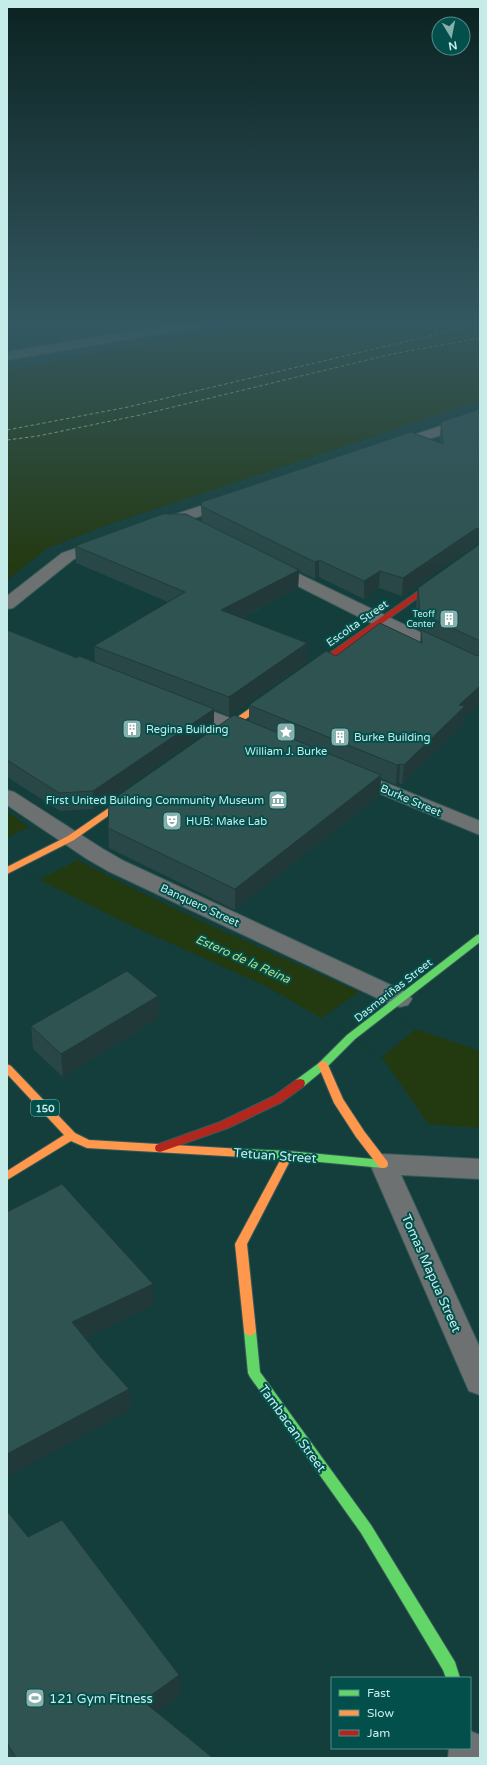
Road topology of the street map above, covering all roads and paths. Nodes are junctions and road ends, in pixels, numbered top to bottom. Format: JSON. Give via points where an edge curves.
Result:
{"nodes":[{"id":1,"x":480,"y":417,"type":"edge"},
{"id":2,"x":382,"y":450,"type":"edge"},
{"id":3,"x":243,"y":496,"type":"edge"},
{"id":4,"x":178,"y":519,"type":"junction"},
{"id":5,"x":150,"y":528,"type":"edge"},
{"id":6,"x":199,"y":529,"type":"edge"},
{"id":7,"x":115,"y":540,"type":"edge"},
{"id":8,"x":480,"y":550,"type":"edge"},
{"id":9,"x":255,"y":558,"type":"edge"},
{"id":10,"x":7,"y":604,"type":"edge"},
{"id":11,"x":381,"y":621,"type":"junction"},
{"id":12,"x":480,"y":668,"type":"edge"},
{"id":13,"x":303,"y":675,"type":"edge"},
{"id":14,"x":284,"y":689,"type":"edge"},
{"id":15,"x":166,"y":699,"type":"edge"},
{"id":16,"x":232,"y":725,"type":"junction"},
{"id":17,"x":213,"y":739,"type":"edge"},
{"id":18,"x":268,"y":740,"type":"edge"},
{"id":19,"x":339,"y":770,"type":"edge"},
{"id":20,"x":142,"y":788,"type":"edge"},
{"id":21,"x":7,"y":796,"type":"edge"},
{"id":22,"x":480,"y":829,"type":"edge"},
{"id":23,"x":64,"y":842,"type":"junction"},
{"id":24,"x":7,"y":871,"type":"edge"},
{"id":25,"x":480,"y":937,"type":"edge"},
{"id":26,"x":394,"y":1005,"type":"junction"},
{"id":27,"x":323,"y":1065,"type":"junction"},
{"id":28,"x":7,"y":1068,"type":"edge"},
{"id":29,"x":71,"y":1136,"type":"junction"},
{"id":30,"x":160,"y":1148,"type":"junction"},
{"id":31,"x":288,"y":1155,"type":"junction"},
{"id":32,"x":383,"y":1164,"type":"junction"},
{"id":33,"x":480,"y":1169,"type":"edge"},
{"id":34,"x":7,"y":1176,"type":"edge"},
{"id":35,"x":480,"y":1382,"type":"edge"},
{"id":36,"x":453,"y":1677,"type":"edge"}],
"edges":[{"from":1,"to":2,"type":"street"},
{"from":3,"to":4,"type":"street"},
{"from":4,"to":5,"type":"street"},
{"from":4,"to":6,"type":"street"},
{"from":7,"to":10,"type":"street","via":[[68,556]]},
{"from":8,"to":11,"type":"street","name":"Escolta Street"},
{"from":9,"to":11,"type":"street"},
{"from":11,"to":12,"type":"street"},
{"from":11,"to":13,"type":"street","name":"Escolta Street"},
{"from":14,"to":16,"type":"street"},
{"from":15,"to":16,"type":"street"},
{"from":16,"to":17,"type":"street"},
{"from":16,"to":18,"type":"street"},
{"from":19,"to":22,"type":"street","name":"Burke Street"},
{"from":20,"to":23,"type":"street"},
{"from":21,"to":23,"type":"street","name":"Banquero Street"},
{"from":23,"to":24,"type":"street"},
{"from":23,"to":26,"type":"street","name":"Banquero Street","via":[[95,854]]},
{"from":25,"to":26,"type":"street","name":"Dasmariñas Street"},
{"from":26,"to":27,"type":"street","name":"Dasmariñas Street","via":[[351,1037]]},
{"from":27,"to":30,"type":"street","name":"Dasmariñas Street","via":[[278,1099],[224,1125]]},
{"from":27,"to":32,"type":"street","via":[[338,1100]]},
{"from":28,"to":29,"type":"street","number":"150"},
{"from":29,"to":30,"type":"street","name":"Tetuan Street","via":[[87,1144]]},
{"from":29,"to":34,"type":"street"},
{"from":30,"to":31,"type":"street","name":"Tetuan Street"},
{"from":31,"to":32,"type":"street","name":"Tetuan Street"},
{"from":31,"to":36,"type":"street","name":"Tambacan Street","via":[[241,1244],[254,1373],[366,1528],[450,1667]]},
{"from":32,"to":33,"type":"street","name":"Tetuan Street"},
{"from":32,"to":35,"type":"street","name":"Tomas Mapua Street"}]}
